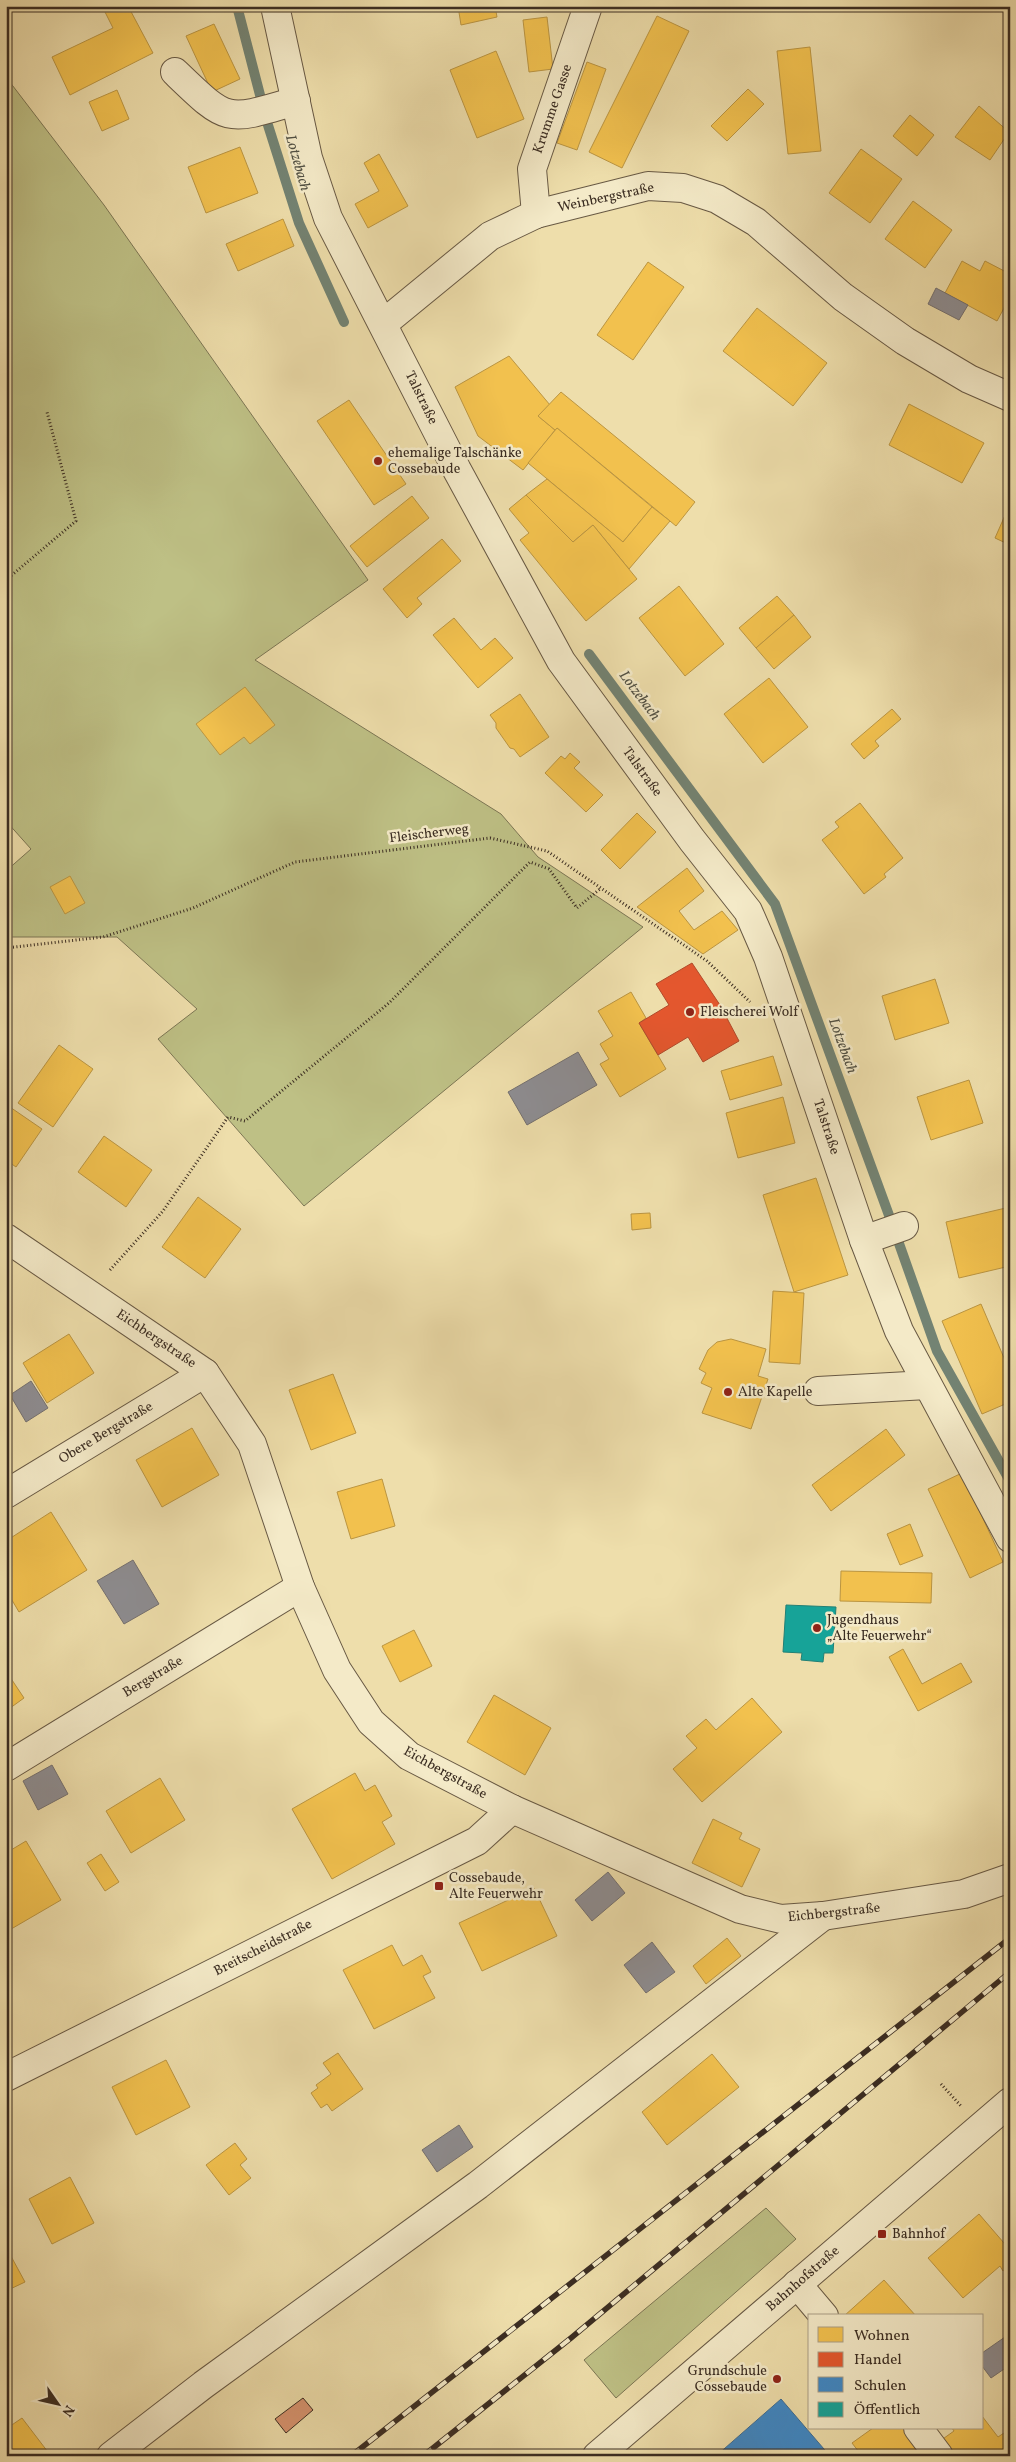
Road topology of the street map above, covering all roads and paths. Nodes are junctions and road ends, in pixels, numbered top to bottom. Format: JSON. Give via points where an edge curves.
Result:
{"nodes":[{"id":1,"x":275,"y":6,"type":"edge"},
{"id":2,"x":588,"y":6,"type":"edge"},
{"id":3,"x":175,"y":72,"type":"dead end"},
{"id":4,"x":291,"y":102,"type":"junction"},
{"id":5,"x":536,"y":214,"type":"junction"},
{"id":6,"x":384,"y":322,"type":"junction"},
{"id":7,"x":1010,"y":397,"type":"edge"},
{"id":8,"x":47,"y":412,"type":"dead end"},
{"id":9,"x":6,"y":580,"type":"edge"},
{"id":10,"x":601,"y":888,"type":"junction"},
{"id":11,"x":6,"y":948,"type":"edge"},
{"id":12,"x":757,"y":1008,"type":"dead end"},
{"id":13,"x":6,"y":1238,"type":"edge"},
{"id":14,"x":89,"y":1294,"type":"junction"},
{"id":15,"x":205,"y":1372,"type":"junction"},
{"id":16,"x":927,"y":1385,"type":"junction"},
{"id":17,"x":818,"y":1391,"type":"dead end"},
{"id":18,"x":6,"y":1494,"type":"edge"},
{"id":19,"x":1007,"y":1526,"type":"edge"},
{"id":20,"x":300,"y":1587,"type":"junction"},
{"id":21,"x":6,"y":1767,"type":"edge"},
{"id":22,"x":512,"y":1809,"type":"junction"},
{"id":23,"x":1010,"y":1878,"type":"edge"},
{"id":24,"x":824,"y":1916,"type":"junction"},
{"id":25,"x":6,"y":2077,"type":"edge"},
{"id":26,"x":941,"y":2084,"type":"dead end"},
{"id":27,"x":1010,"y":2102,"type":"edge"},
{"id":28,"x":963,"y":2108,"type":"dead end"},
{"id":29,"x":797,"y":2284,"type":"junction"},
{"id":30,"x":822,"y":2314,"type":"edge"},
{"id":31,"x":919,"y":2430,"type":"edge"},
{"id":32,"x":111,"y":2456,"type":"edge"},
{"id":33,"x":597,"y":2456,"type":"edge"},
{"id":34,"x":938,"y":2456,"type":"edge"}],
"edges":[{"from":1,"to":4,"type":"street","name":"Talstraße"},
{"from":2,"to":5,"type":"street","name":"Krumme Gasse","via":[[532,169]]},
{"from":3,"to":4,"type":"street","via":[[210,106],[229,115],[252,114]]},
{"from":4,"to":6,"type":"street","name":"Talstraße","via":[[328,218]]},
{"from":5,"to":6,"type":"street","name":"Weinbergstraße","via":[[490,236]]},
{"from":5,"to":7,"type":"street","name":"Weinbergstraße","via":[[648,186],[683,188],[717,199],[756,222],[843,297],[906,341],[969,380]]},
{"from":6,"to":16,"type":"street","name":"Talstraße","via":[[457,470],[561,661],[748,911],[884,1233],[899,1331]]},
{"from":8,"to":9,"type":"path","via":[[76,521]]},
{"from":10,"to":11,"type":"path","name":"Fleischerweg","via":[[547,851],[490,838],[295,862],[193,908],[103,936]]},
{"from":10,"to":12,"type":"path","name":"Fleischerweg","via":[[707,961]]},
{"from":10,"to":14,"type":"path","via":[[577,908],[549,869],[530,862],[389,1002],[245,1121],[228,1117],[163,1211]]},
{"from":13,"to":14,"type":"street","name":"Eichbergstraße"},
{"from":14,"to":15,"type":"street","name":"Eichbergstraße"},
{"from":15,"to":18,"type":"street","name":"Obere Bergstraße"},
{"from":15,"to":20,"type":"street","name":"Eichbergstraße","via":[[252,1444]]},
{"from":16,"to":17,"type":"street"},
{"from":16,"to":19,"type":"street","name":"Talstraße"},
{"from":20,"to":21,"type":"street","name":"Bergstraße"},
{"from":20,"to":22,"type":"street","name":"Eichbergstraße","via":[[337,1670],[371,1722],[409,1756]]},
{"from":22,"to":24,"type":"street","name":"Eichbergstraße","via":[[740,1910],[781,1919]]},
{"from":22,"to":25,"type":"street","name":"Breitscheidstraße","via":[[477,1841]]},
{"from":23,"to":24,"type":"street","name":"Eichbergstraße","via":[[964,1894]]},
{"from":24,"to":32,"type":"street","via":[[478,2185]]},
{"from":26,"to":28,"type":"path"},
{"from":27,"to":29,"type":"street","name":"Bahnhofstraße"},
{"from":29,"to":30,"type":"street"},
{"from":29,"to":33,"type":"street","name":"Bahnhofstraße"},
{"from":31,"to":34,"type":"street"}]}
